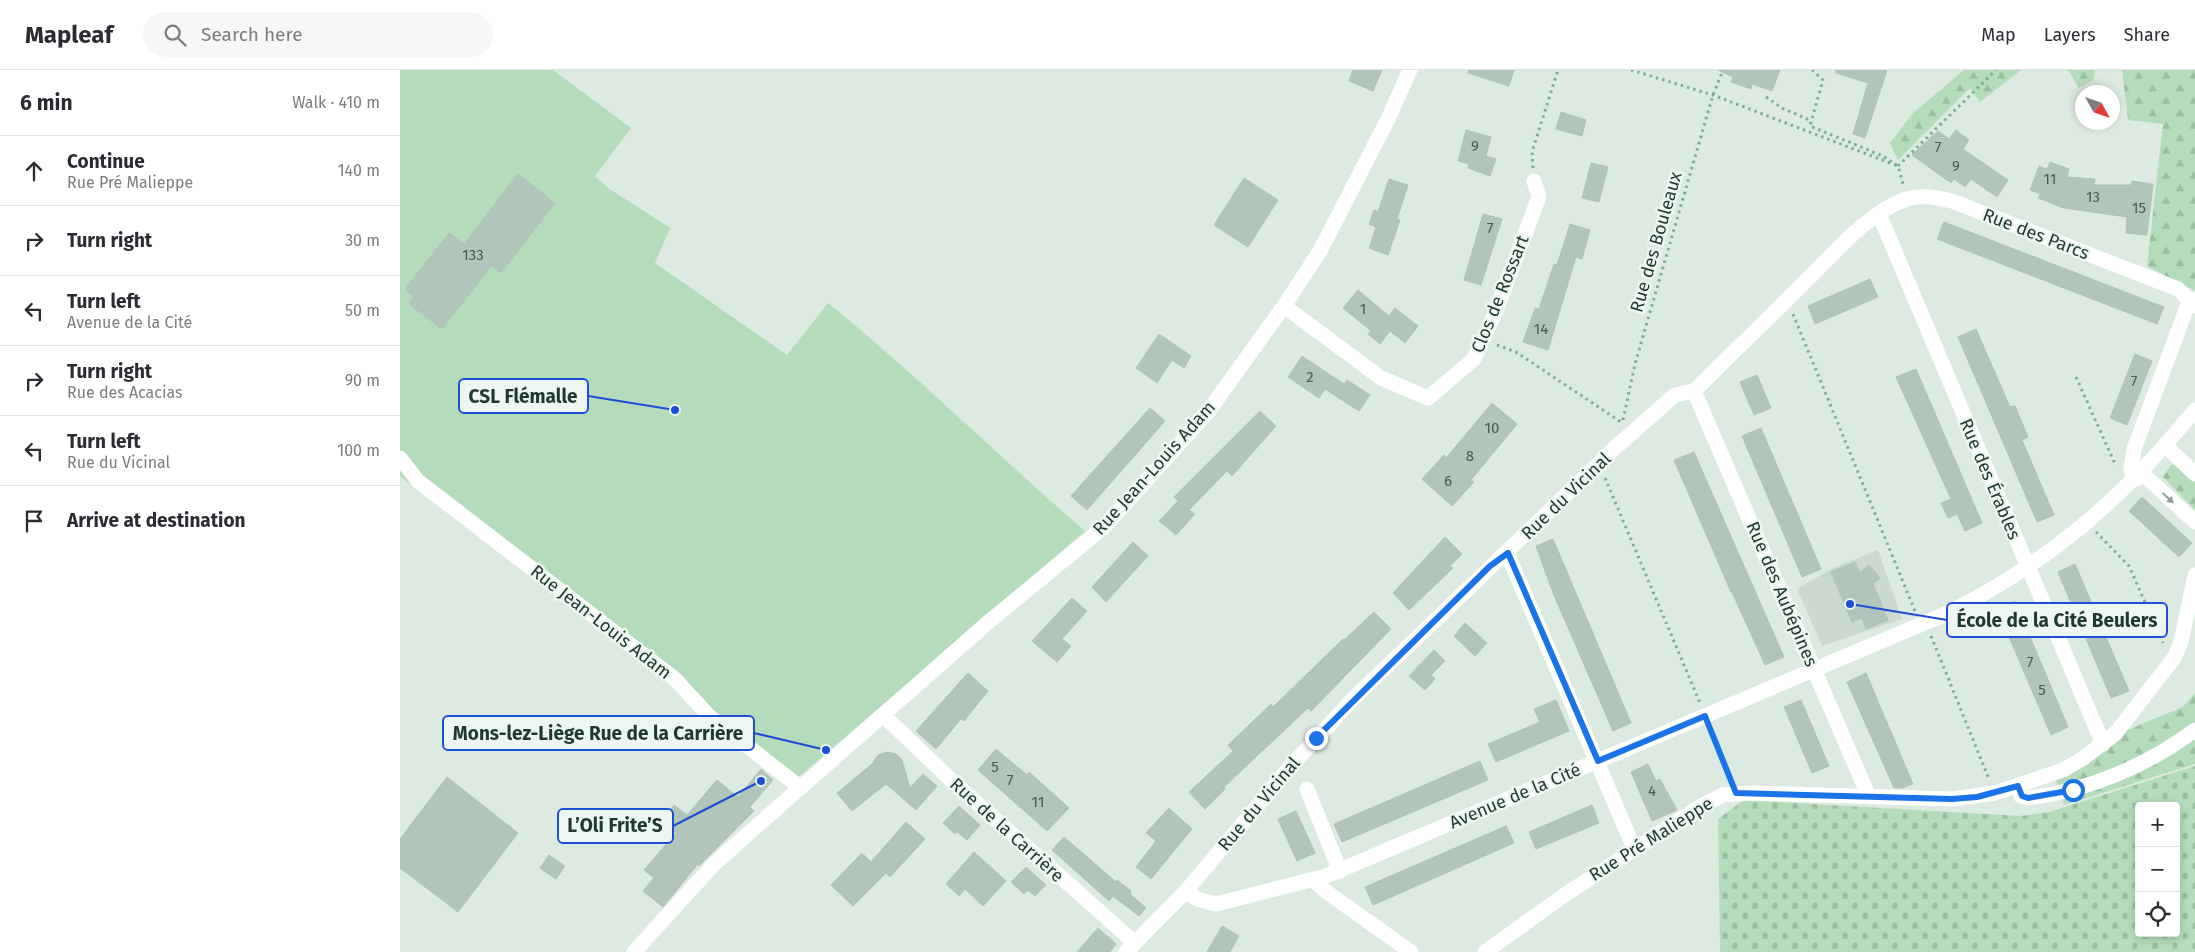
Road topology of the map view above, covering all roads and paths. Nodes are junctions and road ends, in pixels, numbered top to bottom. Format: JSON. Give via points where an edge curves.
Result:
{"nodes":[{"id":1,"x":1410,"y":70,"type":"edge"},
{"id":2,"x":1558,"y":70,"type":"edge"},
{"id":3,"x":1631,"y":70,"type":"edge"},
{"id":4,"x":1724,"y":70,"type":"edge"},
{"id":5,"x":1812,"y":70,"type":"edge"},
{"id":6,"x":1996,"y":70,"type":"edge"},
{"id":7,"x":1713,"y":95,"type":"junction"},
{"id":8,"x":1766,"y":97,"type":"dead end"},
{"id":9,"x":1812,"y":120,"type":"junction"},
{"id":10,"x":1898,"y":166,"type":"junction"},
{"id":11,"x":1534,"y":181,"type":"joint"},
{"id":12,"x":1879,"y":214,"type":"junction"},
{"id":13,"x":1787,"y":300,"type":"junction"},
{"id":14,"x":2192,"y":303,"type":"edge"},
{"id":15,"x":1284,"y":306,"type":"junction"},
{"id":16,"x":1483,"y":339,"type":"junction"},
{"id":17,"x":2076,"y":377,"type":"dead end"},
{"id":18,"x":1694,"y":390,"type":"junction"},
{"id":19,"x":2195,"y":410,"type":"edge"},
{"id":20,"x":2166,"y":446,"type":"junction"},
{"id":21,"x":400,"y":458,"type":"edge"},
{"id":22,"x":1598,"y":464,"type":"junction"},
{"id":23,"x":2136,"y":474,"type":"junction"},
{"id":24,"x":2195,"y":474,"type":"edge"},
{"id":25,"x":2195,"y":522,"type":"edge"},
{"id":26,"x":2087,"y":523,"type":"junction"},
{"id":27,"x":1508,"y":553,"type":"junction"},
{"id":28,"x":2028,"y":568,"type":"junction"},
{"id":29,"x":2195,"y":576,"type":"edge"},
{"id":30,"x":1923,"y":624,"type":"junction"},
{"id":31,"x":2171,"y":662,"type":"junction"},
{"id":32,"x":1814,"y":669,"type":"junction"},
{"id":33,"x":883,"y":715,"type":"junction"},
{"id":34,"x":1705,"y":716,"type":"junction"},
{"id":35,"x":2195,"y":730,"type":"edge"},
{"id":36,"x":2103,"y":744,"type":"junction"},
{"id":37,"x":1598,"y":761,"type":"junction"},
{"id":38,"x":2018,"y":786,"type":"junction"},
{"id":39,"x":801,"y":788,"type":"junction"},
{"id":40,"x":1307,"y":789,"type":"dead end"},
{"id":41,"x":1736,"y":793,"type":"junction"},
{"id":42,"x":1995,"y":793,"type":"junction"},
{"id":43,"x":1869,"y":797,"type":"junction"},
{"id":44,"x":1634,"y":848,"type":"junction"},
{"id":45,"x":1340,"y":871,"type":"junction"},
{"id":46,"x":1313,"y":880,"type":"junction"},
{"id":47,"x":1186,"y":891,"type":"junction"},
{"id":48,"x":1130,"y":947,"type":"edge"},
{"id":49,"x":634,"y":952,"type":"edge"},
{"id":50,"x":1410,"y":952,"type":"edge"},
{"id":51,"x":1485,"y":952,"type":"edge"}],
"edges":[{"from":1,"to":15,"type":"street","name":"Rue Jean-Louis Adam","via":[[1320,251]]},
{"from":2,"to":11,"type":"path","via":[[1532,152]]},
{"from":3,"to":7,"type":"path"},
{"from":4,"to":7,"type":"path","name":"Rue des Bouleaux"},
{"from":5,"to":9,"type":"path","via":[[1823,80]]},
{"from":6,"to":10,"type":"path"},
{"from":7,"to":10,"type":"path"},
{"from":7,"to":16,"type":"path","name":"Rue des Bouleaux","via":[[1635,364],[1622,423],[1516,352]]},
{"from":8,"to":9,"type":"path","via":[[1782,108]]},
{"from":9,"to":10,"type":"path","via":[[1810,126],[1883,156]]},
{"from":11,"to":16,"type":"street","name":"Clos de Rossart","via":[[1539,197]]},
{"from":12,"to":13,"type":"street","name":"Rue du Vicinal"},
{"from":12,"to":14,"type":"street","name":"Rue des Parcs","via":[[1907,199],[1934,197],[1952,201],[2178,290]]},
{"from":12,"to":28,"type":"street","name":"Rue des Érables"},
{"from":13,"to":18,"type":"street","name":"Rue du Vicinal"},
{"from":13,"to":30,"type":"path"},
{"from":14,"to":23,"type":"street","via":[[2134,449]]},
{"from":15,"to":16,"type":"street","name":"Clos de Rossart","via":[[1380,378],[1428,398],[1474,360]]},
{"from":15,"to":33,"type":"street","name":"Rue Jean-Louis Adam","via":[[1207,413],[1104,526]]},
{"from":17,"to":23,"type":"path","via":[[2115,464]]},
{"from":18,"to":22,"type":"street","name":"Rue du Vicinal","via":[[1675,395]]},
{"from":18,"to":32,"type":"street","name":"Rue des Aubépines"},
{"from":19,"to":20,"type":"street","name":"Avenue de la Cité"},
{"from":20,"to":23,"type":"street","name":"Avenue de la Cité"},
{"from":20,"to":24,"type":"street"},
{"from":21,"to":39,"type":"street","name":"Rue Jean-Louis Adam","via":[[418,481],[675,679],[710,718]]},
{"from":22,"to":27,"type":"street","name":"Rue du Vicinal"},
{"from":22,"to":34,"type":"path"},
{"from":23,"to":25,"type":"street","one_way":true},
{"from":23,"to":26,"type":"street","name":"Avenue de la Cité"},
{"from":26,"to":28,"type":"street","name":"Avenue de la Cité"},
{"from":26,"to":31,"type":"path","via":[[2129,566]]},
{"from":27,"to":37,"type":"street"},
{"from":27,"to":47,"type":"street","name":"Rue du Vicinal","via":[[1490,566],[1316,738]]},
{"from":28,"to":30,"type":"street","name":"Avenue de la Cité"},
{"from":28,"to":36,"type":"street","name":"Rue des Érables"},
{"from":29,"to":31,"type":"street","name":"Rue Pré Malieppe","via":[[2181,642]]},
{"from":30,"to":32,"type":"street","name":"Avenue de la Cité"},
{"from":30,"to":42,"type":"path"},
{"from":31,"to":36,"type":"street","name":"Rue Pré Malieppe","via":[[2126,721]]},
{"from":32,"to":34,"type":"street","name":"Avenue de la Cité"},
{"from":32,"to":43,"type":"street","name":"Rue des Aubépines"},
{"from":33,"to":39,"type":"street","name":"Rue Jean-Louis Adam"},
{"from":33,"to":48,"type":"street","name":"Rue de la Carrière"},
{"from":34,"to":37,"type":"street","name":"Avenue de la Cité"},
{"from":34,"to":41,"type":"path"},
{"from":35,"to":38,"type":"street","via":[[2139,764],[2073,790],[2028,798],[2022,796]]},
{"from":36,"to":38,"type":"street","name":"Rue Pré Malieppe","via":[[2062,770]]},
{"from":37,"to":44,"type":"street"},
{"from":37,"to":45,"type":"street","name":"Avenue de la Cité"},
{"from":38,"to":42,"type":"street","name":"Rue Pré Malieppe"},
{"from":39,"to":49,"type":"street","name":"Rue Jean-Louis Adam","via":[[715,863]]},
{"from":40,"to":45,"type":"street","name":"Rue du Vicinal"},
{"from":41,"to":43,"type":"street","name":"Rue Pré Malieppe"},
{"from":41,"to":44,"type":"street","name":"Rue Pré Malieppe","via":[[1713,799]]},
{"from":42,"to":43,"type":"street","name":"Rue Pré Malieppe","via":[[1952,799]]},
{"from":44,"to":51,"type":"street","name":"Rue Pré Malieppe"},
{"from":45,"to":46,"type":"street","name":"Avenue de la Cité"},
{"from":46,"to":47,"type":"street","name":"Avenue de la Cité","via":[[1216,904],[1197,899]]},
{"from":46,"to":50,"type":"street"},
{"from":47,"to":48,"type":"street","name":"Rue du Vicinal"}]}
